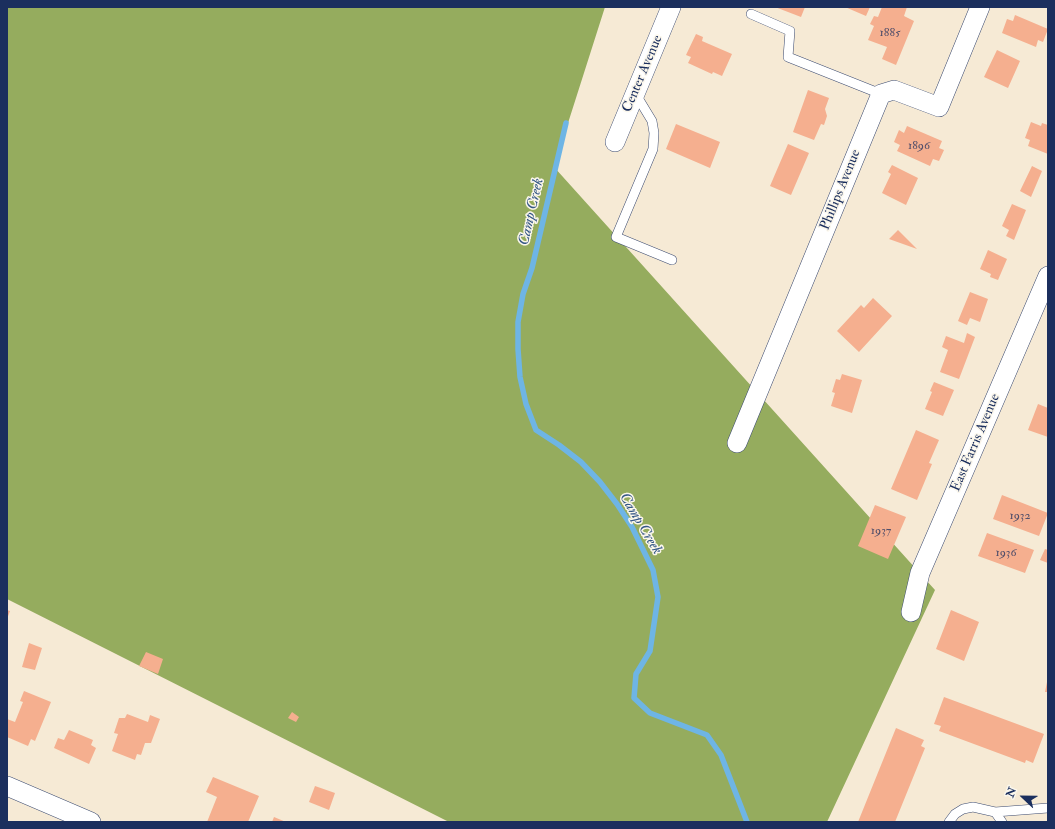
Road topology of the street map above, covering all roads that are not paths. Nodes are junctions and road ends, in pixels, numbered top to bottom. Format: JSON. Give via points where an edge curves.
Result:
{"nodes":[{"id":1,"x":671,"y":7,"type":"edge"},
{"id":2,"x":980,"y":7,"type":"edge"},
{"id":3,"x":751,"y":14,"type":"dead end"},
{"id":4,"x":635,"y":93,"type":"junction"},
{"id":5,"x":881,"y":94,"type":"junction"},
{"id":6,"x":615,"y":142,"type":"dead end"},
{"id":7,"x":672,"y":260,"type":"dead end"},
{"id":8,"x":1048,"y":276,"type":"edge"},
{"id":9,"x":737,"y":443,"type":"dead end"},
{"id":10,"x":911,"y":612,"type":"dead end"},
{"id":11,"x":7,"y":786,"type":"edge"},
{"id":12,"x":1048,"y":808,"type":"edge"},
{"id":13,"x":995,"y":812,"type":"junction"},
{"id":14,"x":91,"y":822,"type":"edge"},
{"id":15,"x":949,"y":822,"type":"edge"},
{"id":16,"x":1002,"y":822,"type":"edge"}],
"edges":[{"from":1,"to":4,"type":"street","name":"Center Avenue"},
{"from":2,"to":5,"type":"street","via":[[939,107],[894,90]]},
{"from":3,"to":5,"type":"lane","via":[[790,31],[788,57]]},
{"from":4,"to":6,"type":"street","name":"Center Avenue"},
{"from":4,"to":7,"type":"lane","via":[[652,122],[653,149],[616,237]]},
{"from":5,"to":9,"type":"street","name":"Phillips Avenue"},
{"from":8,"to":10,"type":"street","name":"East Farris Avenue","via":[[920,573]]},
{"from":11,"to":14,"type":"street"},
{"from":12,"to":13,"type":"lane"},
{"from":13,"to":15,"type":"lane","via":[[963,809]]},
{"from":13,"to":16,"type":"lane"}]}
